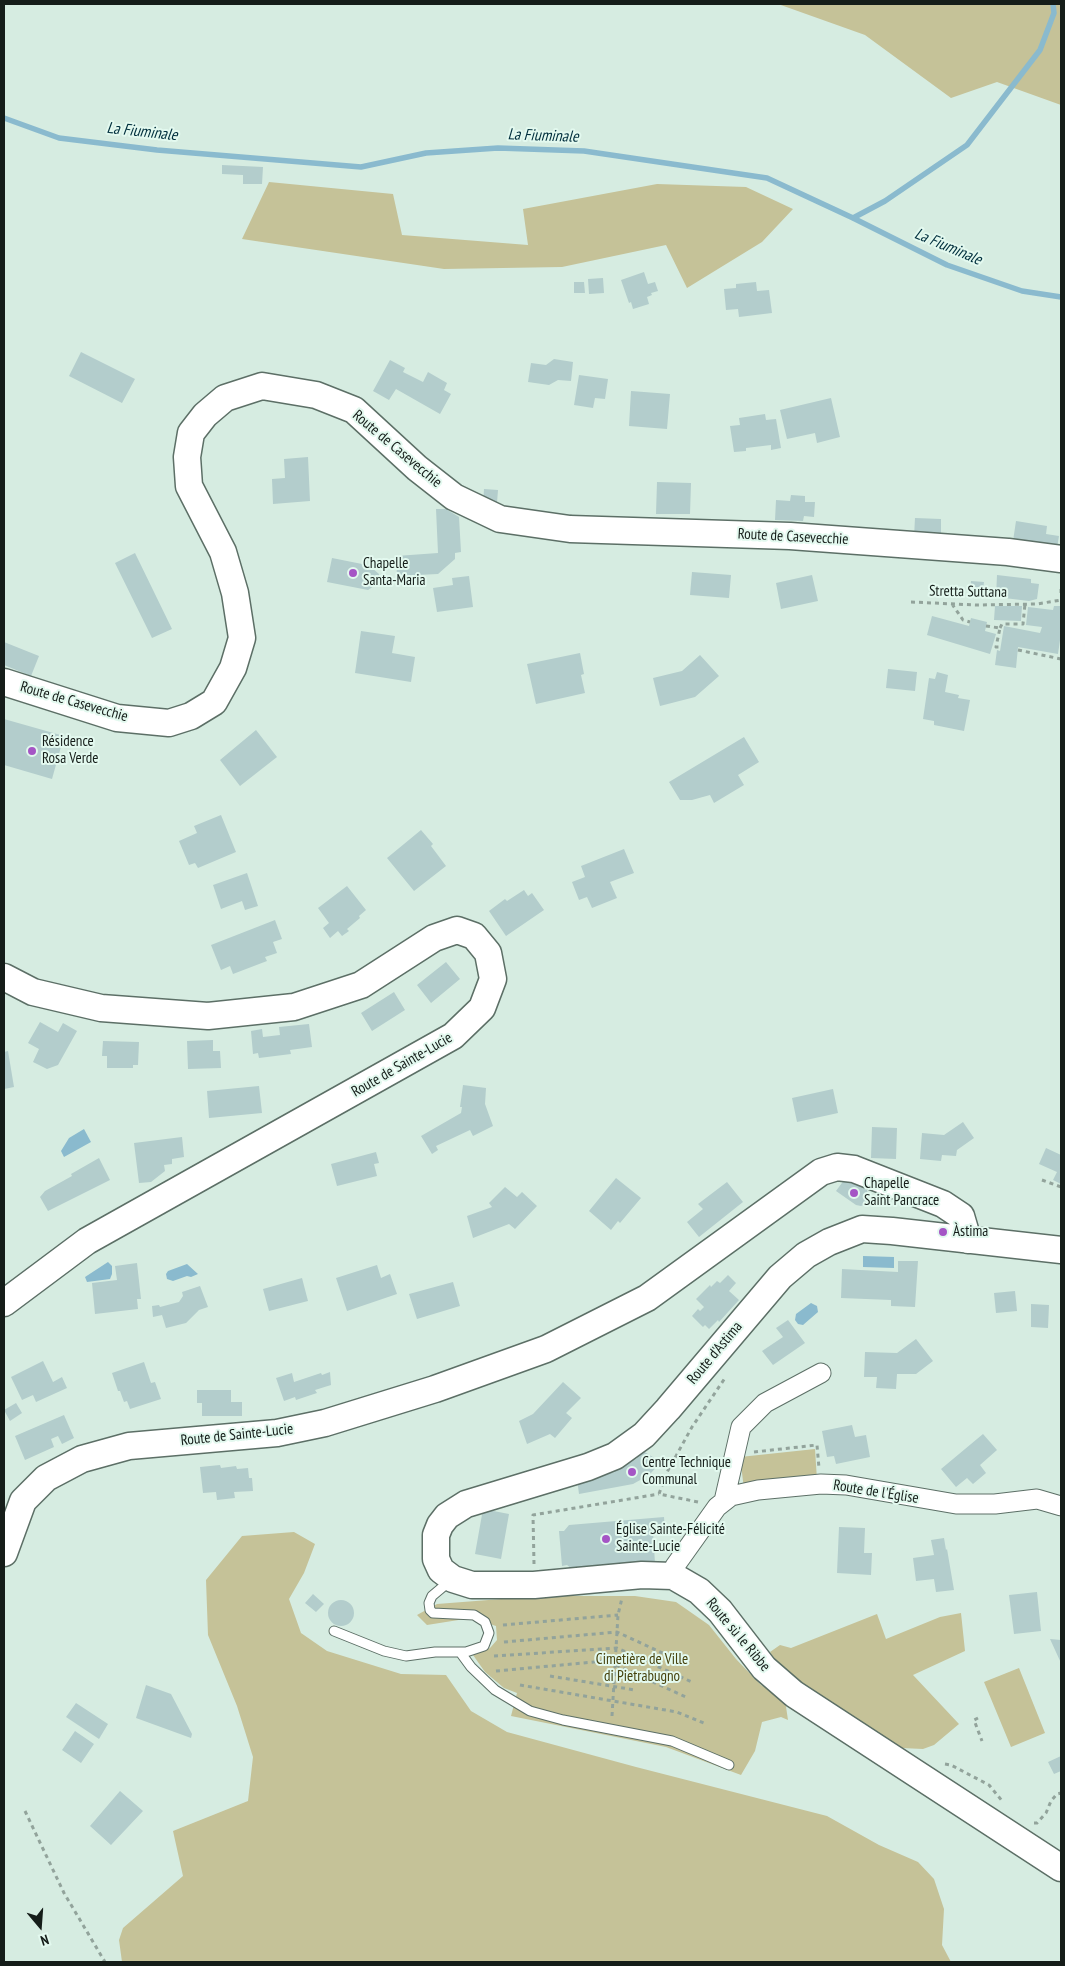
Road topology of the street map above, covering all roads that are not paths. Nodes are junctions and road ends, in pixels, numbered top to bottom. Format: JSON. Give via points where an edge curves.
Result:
{"nodes":[{"id":1,"x":1061,"y":559,"type":"edge"},
{"id":2,"x":4,"y":682,"type":"edge"},
{"id":3,"x":4,"y":977,"type":"edge"},
{"id":4,"x":968,"y":1240,"type":"junction"},
{"id":5,"x":1061,"y":1250,"type":"edge"},
{"id":6,"x":4,"y":1303,"type":"edge"},
{"id":7,"x":820,"y":1373,"type":"dead end"},
{"id":8,"x":721,"y":1504,"type":"junction"},
{"id":9,"x":1061,"y":1506,"type":"edge"},
{"id":10,"x":4,"y":1553,"type":"edge"},
{"id":11,"x":673,"y":1576,"type":"junction"},
{"id":12,"x":453,"y":1579,"type":"junction"},
{"id":13,"x":334,"y":1631,"type":"dead end"},
{"id":14,"x":460,"y":1652,"type":"junction"},
{"id":15,"x":729,"y":1765,"type":"dead end"},
{"id":16,"x":1061,"y":1868,"type":"edge"}],
"edges":[{"from":1,"to":2,"type":"street","name":"Route de Casevecchie","via":[[790,536],[570,529],[500,519],[454,497],[354,410],[316,395],[262,386],[225,398],[205,415],[191,433],[187,456],[189,486],[223,552],[235,593],[242,638],[233,668],[214,702],[191,716],[169,723],[117,718]]},
{"from":3,"to":6,"type":"street","name":"Route de Sainte-Lucie","via":[[33,992],[101,1008],[208,1016],[294,1007],[361,985],[434,938],[456,930],[474,936],[488,954],[493,979],[482,1008],[453,1036],[87,1241]]},
{"from":4,"to":5,"type":"street","name":"Route d'Astima"},
{"from":4,"to":10,"type":"street","name":"Route de Sainte-Lucie","via":[[961,1216],[943,1204],[854,1170],[837,1167],[822,1172],[647,1298],[546,1349],[435,1389],[325,1423],[276,1433],[129,1446],[82,1459],[46,1478],[23,1501]]},
{"from":4,"to":12,"type":"street","name":"Route d'Astima","via":[[862,1229],[829,1242],[806,1256],[780,1277],[668,1409],[644,1434],[615,1456],[466,1504],[447,1516],[436,1534],[436,1559],[442,1570]]},
{"from":7,"to":8,"type":"street","via":[[765,1403],[741,1427]]},
{"from":8,"to":9,"type":"street","name":"Route de l'Église","via":[[731,1496],[758,1490],[821,1484],[846,1485],[956,1504],[1037,1499]]},
{"from":8,"to":11,"type":"street","via":[[675,1566]]},
{"from":11,"to":12,"type":"street","name":"Route sù le Ribbe","via":[[642,1574],[534,1585],[472,1585]]},
{"from":11,"to":16,"type":"street","name":"Route sù le Ribbe","via":[[699,1591],[720,1611],[764,1668],[794,1694]]},
{"from":12,"to":14,"type":"lane","via":[[432,1596],[430,1610],[474,1615],[485,1622],[489,1634],[484,1646]]},
{"from":13,"to":14,"type":"lane","via":[[384,1652],[406,1656]]},
{"from":14,"to":15,"type":"lane","via":[[495,1690],[530,1711],[672,1742]]}]}
